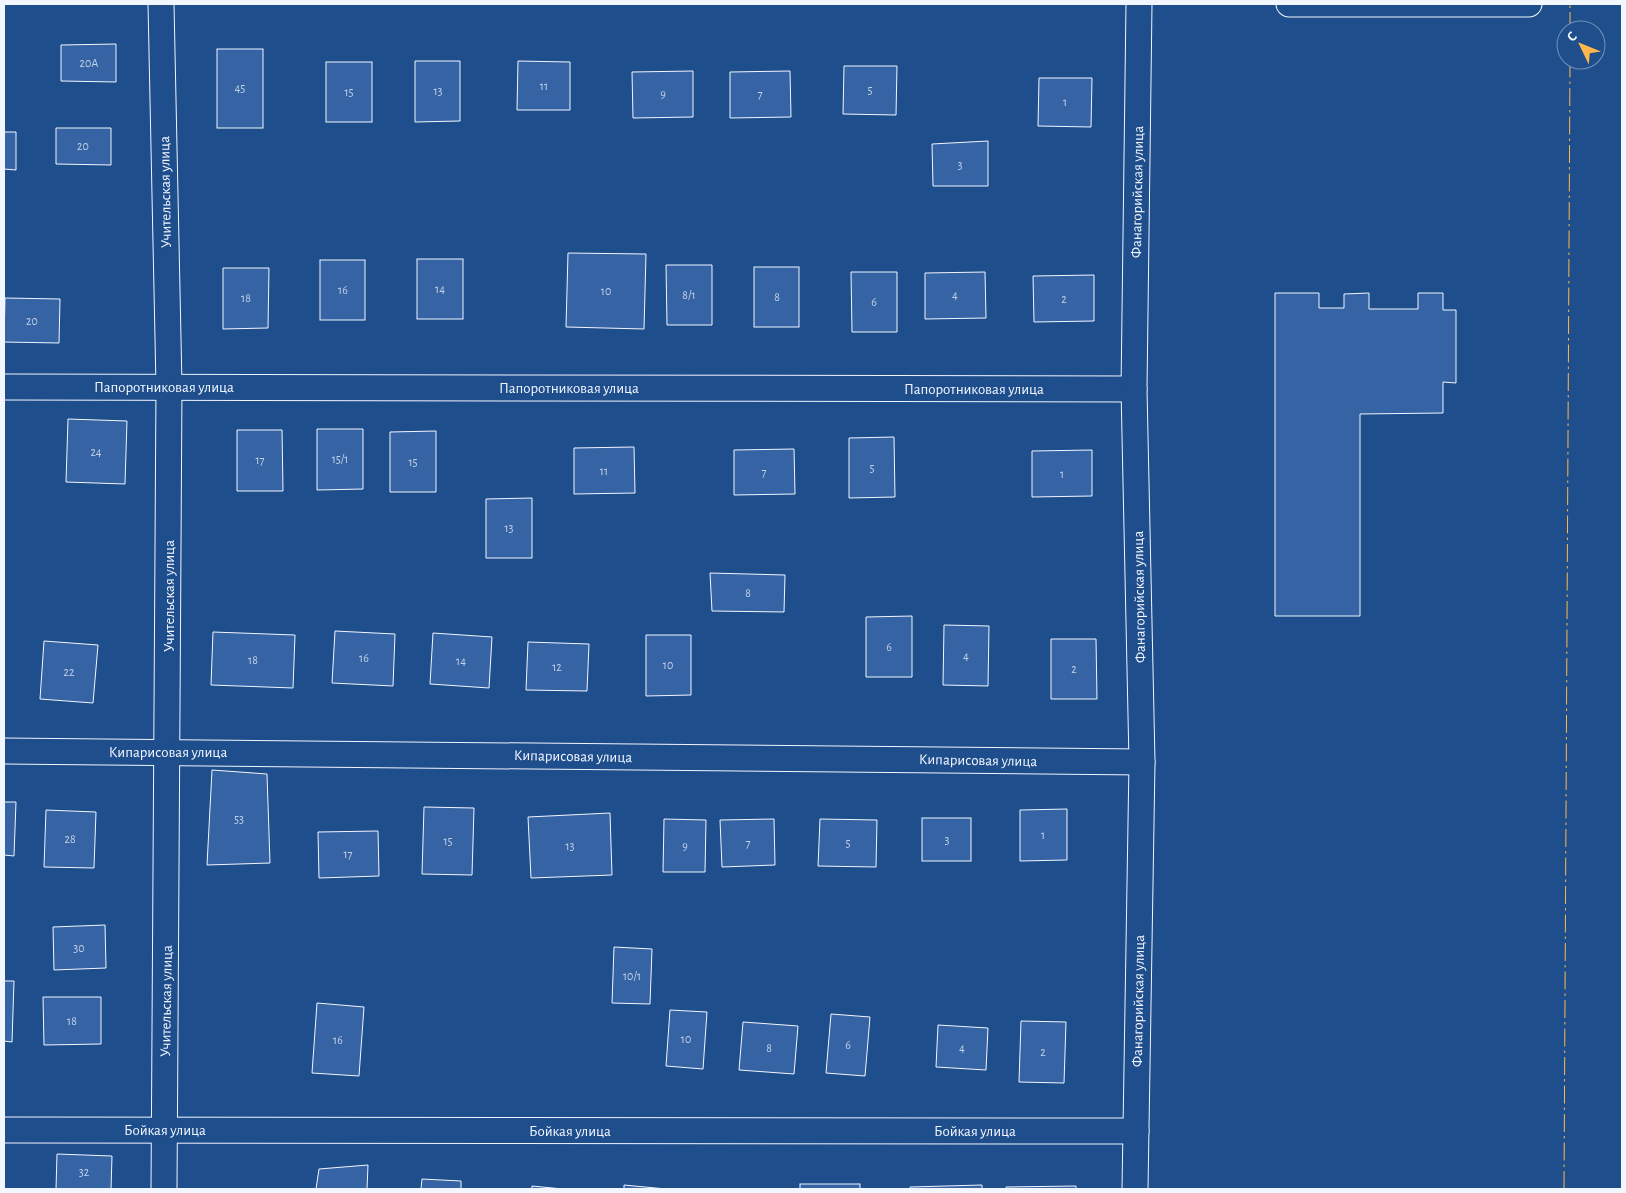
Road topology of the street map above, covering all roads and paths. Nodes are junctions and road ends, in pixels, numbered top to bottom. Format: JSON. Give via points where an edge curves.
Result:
{"nodes":[{"id":1,"x":161,"y":4,"type":"edge"},
{"id":2,"x":1139,"y":4,"type":"edge"},
{"id":3,"x":1288,"y":4,"type":"edge"},
{"id":4,"x":1518,"y":4,"type":"edge"},
{"id":5,"x":1529,"y":4,"type":"edge"},
{"id":6,"x":169,"y":386,"type":"junction"},
{"id":7,"x":4,"y":387,"type":"edge"},
{"id":8,"x":1134,"y":389,"type":"junction"},
{"id":9,"x":4,"y":751,"type":"edge"},
{"id":10,"x":168,"y":752,"type":"junction"},
{"id":11,"x":1142,"y":762,"type":"junction"},
{"id":12,"x":4,"y":1130,"type":"edge"},
{"id":13,"x":165,"y":1130,"type":"junction"},
{"id":14,"x":1136,"y":1131,"type":"junction"},
{"id":15,"x":164,"y":1189,"type":"edge"},
{"id":16,"x":1135,"y":1189,"type":"edge"}],
"edges":[{"from":1,"to":6,"type":"street","name":"Учительская улица"},
{"from":2,"to":8,"type":"street","name":"Фанагорийская улица"},
{"from":3,"to":4,"type":"street"},
{"from":4,"to":5,"type":"street"},
{"from":6,"to":7,"type":"street","name":"Папоротниковая улица"},
{"from":6,"to":8,"type":"street","name":"Папоротниковая улица"},
{"from":6,"to":10,"type":"street","name":"Учительская улица"},
{"from":8,"to":11,"type":"street","name":"Фанагорийская улица"},
{"from":9,"to":10,"type":"street","name":"Кипарисовая улица"},
{"from":10,"to":11,"type":"street","name":"Кипарисовая улица"},
{"from":10,"to":13,"type":"street","name":"Учительская улица"},
{"from":11,"to":14,"type":"street","name":"Фанагорийская улица"},
{"from":12,"to":13,"type":"street","name":"Бойкая улица"},
{"from":13,"to":14,"type":"street","name":"Бойкая улица"},
{"from":13,"to":15,"type":"street","name":"Учительская улица"},
{"from":14,"to":16,"type":"street","name":"Фанагорийская улица"}]}
